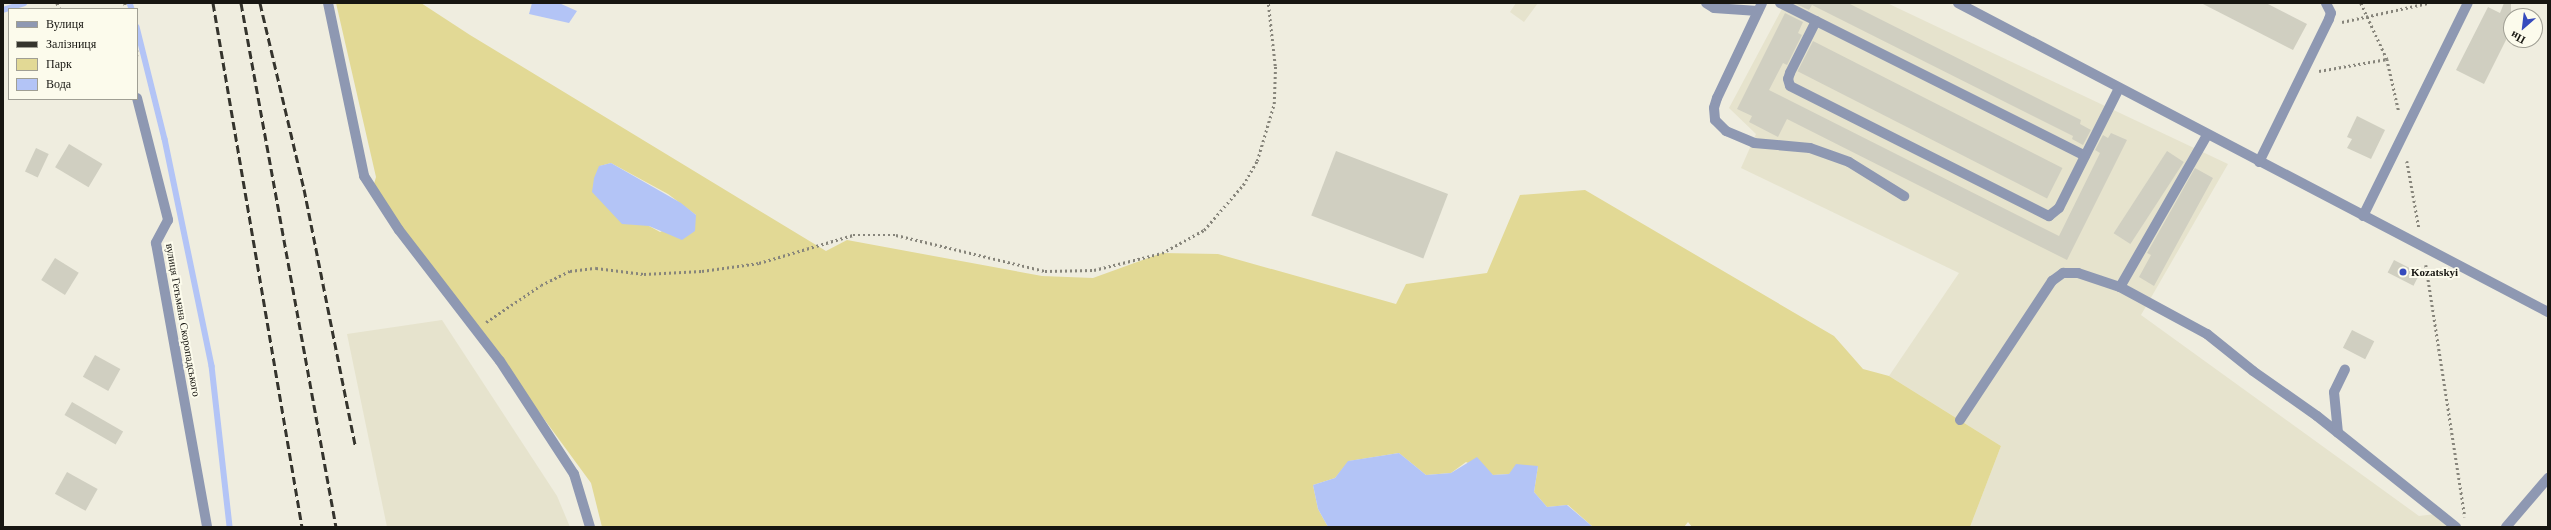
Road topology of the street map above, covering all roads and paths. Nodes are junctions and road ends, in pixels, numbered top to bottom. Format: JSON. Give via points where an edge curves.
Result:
{"nodes":[{"id":1,"x":328,"y":3,"type":"edge"},
{"id":2,"x":1268,"y":3,"type":"edge"},
{"id":3,"x":1706,"y":3,"type":"edge"},
{"id":4,"x":1780,"y":3,"type":"edge"},
{"id":5,"x":1958,"y":3,"type":"edge"},
{"id":6,"x":2326,"y":3,"type":"edge"},
{"id":7,"x":2428,"y":3,"type":"edge"},
{"id":8,"x":2468,"y":3,"type":"edge"},
{"id":9,"x":1760,"y":7,"type":"edge"},
{"id":10,"x":1816,"y":21,"type":"junction"},
{"id":11,"x":2326,"y":25,"type":"junction"},
{"id":12,"x":2387,"y":59,"type":"dead end"},
{"id":13,"x":2300,"y":76,"type":"junction"},
{"id":14,"x":2119,"y":88,"type":"junction"},
{"id":15,"x":138,"y":100,"type":"edge"},
{"id":16,"x":2207,"y":135,"type":"junction"},
{"id":17,"x":2085,"y":156,"type":"junction"},
{"id":18,"x":2259,"y":162,"type":"junction"},
{"id":19,"x":1904,"y":196,"type":"dead end"},
{"id":20,"x":2363,"y":216,"type":"junction"},
{"id":21,"x":2120,"y":287,"type":"junction"},
{"id":22,"x":2548,"y":312,"type":"edge"},
{"id":23,"x":475,"y":329,"type":"junction"},
{"id":24,"x":2345,"y":369,"type":"dead end"},
{"id":25,"x":1960,"y":420,"type":"dead end"},
{"id":26,"x":2338,"y":433,"type":"junction"},
{"id":27,"x":2548,"y":478,"type":"edge"},
{"id":28,"x":207,"y":527,"type":"edge"},
{"id":29,"x":590,"y":527,"type":"edge"},
{"id":30,"x":2456,"y":527,"type":"edge"},
{"id":31,"x":2506,"y":527,"type":"edge"}],
"edges":[{"from":1,"to":23,"type":"street","via":[[364,176],[399,230]]},
{"from":2,"to":23,"type":"path","via":[[1275,66],[1274,104],[1260,156],[1243,184],[1213,220],[1198,234],[1182,243],[1143,259],[1072,272],[1025,268],[992,257],[887,233],[853,235],[759,263],[702,271],[644,274],[596,268],[570,271],[541,286]]},
{"from":3,"to":9,"type":"street","via":[[1714,8]]},
{"from":4,"to":10,"type":"street"},
{"from":5,"to":14,"type":"street"},
{"from":6,"to":11,"type":"street","via":[[2330,13]]},
{"from":7,"to":11,"type":"path"},
{"from":8,"to":20,"type":"street"},
{"from":9,"to":19,"type":"street","via":[[1717,98],[1714,108],[1715,120],[1730,133],[1754,143],[1810,148],[1834,156],[1871,173]]},
{"from":10,"to":17,"type":"street"},
{"from":10,"to":17,"type":"street","via":[[1790,73],[1790,86],[2042,214],[2054,214]]},
{"from":11,"to":13,"type":"street"},
{"from":12,"to":13,"type":"path","via":[[2331,67]]},
{"from":13,"to":18,"type":"street"},
{"from":14,"to":16,"type":"street"},
{"from":14,"to":17,"type":"street"},
{"from":15,"to":28,"type":"street","name":"вулиця Гетьмана Скоропадського","via":[[168,220],[156,243]]},
{"from":16,"to":18,"type":"street"},
{"from":16,"to":21,"type":"street"},
{"from":18,"to":20,"type":"street"},
{"from":20,"to":22,"type":"street"},
{"from":21,"to":25,"type":"street","via":[[2070,272],[2057,276]]},
{"from":21,"to":26,"type":"street","via":[[2207,334]]},
{"from":23,"to":29,"type":"street","via":[[500,361],[574,474]]},
{"from":24,"to":26,"type":"street","via":[[2334,392]]},
{"from":26,"to":30,"type":"street"},
{"from":27,"to":31,"type":"street"}]}
